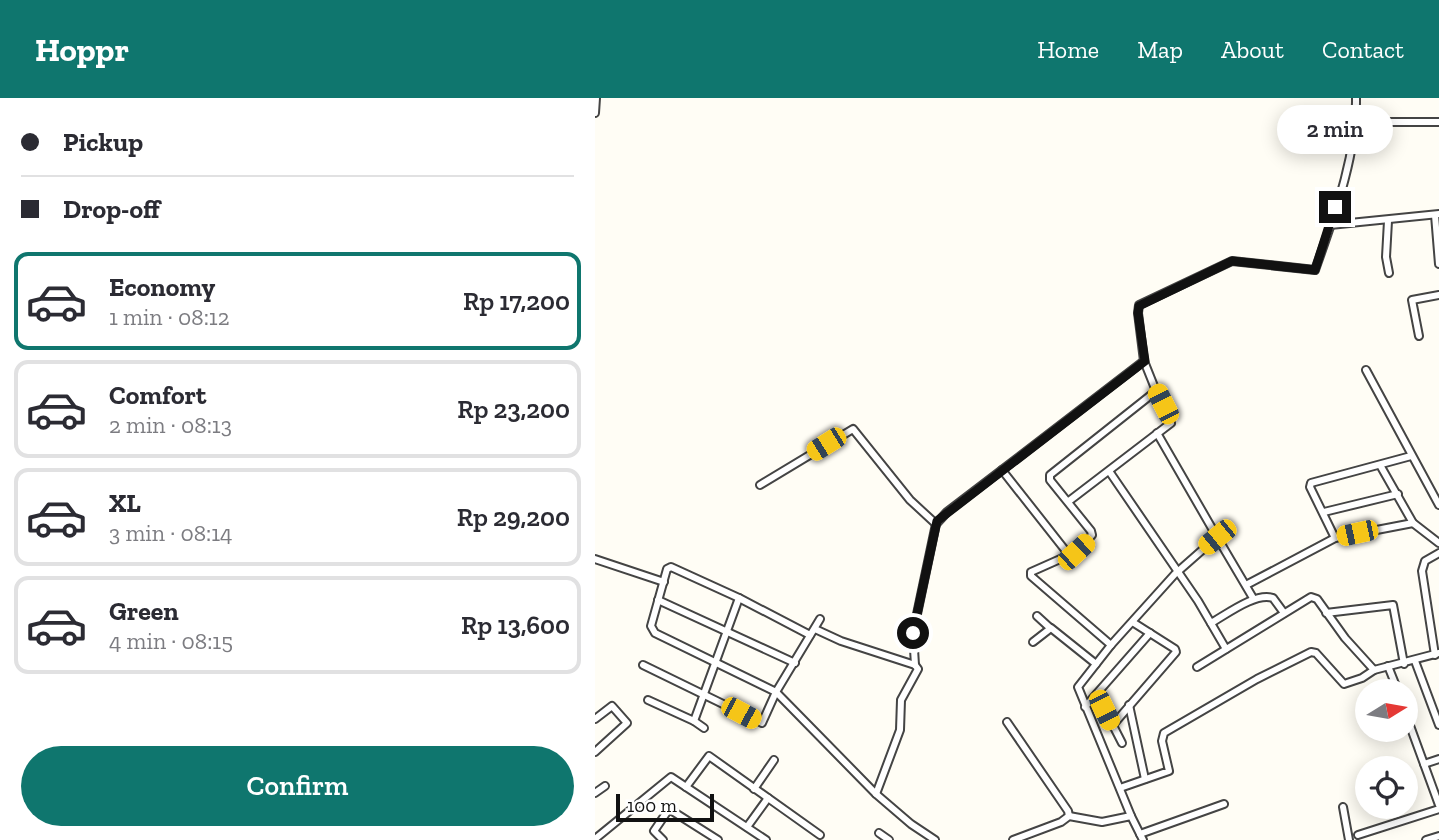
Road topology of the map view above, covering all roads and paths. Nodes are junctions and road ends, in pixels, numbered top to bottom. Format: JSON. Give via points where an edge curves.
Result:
{"nodes":[{"id":1,"x":1356,"y":98,"type":"edge"},
{"id":2,"x":596,"y":100,"type":"edge"},
{"id":3,"x":595,"y":113,"type":"edge"},
{"id":4,"x":1356,"y":122,"type":"junction"},
{"id":5,"x":1439,"y":122,"type":"edge"},
{"id":6,"x":1437,"y":215,"type":"edge"},
{"id":7,"x":1388,"y":221,"type":"junction"},
{"id":8,"x":1330,"y":225,"type":"junction"},
{"id":9,"x":1439,"y":264,"type":"edge"},
{"id":10,"x":1389,"y":273,"type":"dead end"},
{"id":11,"x":1439,"y":295,"type":"edge"},
{"id":12,"x":1419,"y":336,"type":"dead end"},
{"id":13,"x":1145,"y":361,"type":"junction"},
{"id":14,"x":1366,"y":370,"type":"dead end"},
{"id":15,"x":1156,"y":391,"type":"junction"},
{"id":16,"x":1157,"y":433,"type":"junction"},
{"id":17,"x":1411,"y":456,"type":"junction"},
{"id":18,"x":1380,"y":465,"type":"junction"},
{"id":19,"x":1002,"y":470,"type":"junction"},
{"id":20,"x":1109,"y":471,"type":"junction"},
{"id":21,"x":760,"y":485,"type":"dead end"},
{"id":22,"x":1398,"y":494,"type":"junction"},
{"id":23,"x":1069,"y":501,"type":"junction"},
{"id":24,"x":1439,"y":505,"type":"edge"},
{"id":25,"x":1324,"y":512,"type":"junction"},
{"id":26,"x":1413,"y":523,"type":"junction"},
{"id":27,"x":936,"y":524,"type":"junction"},
{"id":28,"x":1217,"y":537,"type":"junction"},
{"id":29,"x":1335,"y":538,"type":"junction"},
{"id":30,"x":1439,"y":543,"type":"edge"},
{"id":31,"x":1439,"y":553,"type":"edge"},
{"id":32,"x":1069,"y":555,"type":"junction"},
{"id":33,"x":595,"y":559,"type":"edge"},
{"id":34,"x":1178,"y":572,"type":"junction"},
{"id":35,"x":664,"y":582,"type":"junction"},
{"id":36,"x":1246,"y":585,"type":"junction"},
{"id":37,"x":739,"y":598,"type":"junction"},
{"id":38,"x":1253,"y":598,"type":"junction"},
{"id":39,"x":658,"y":600,"type":"junction"},
{"id":40,"x":1284,"y":613,"type":"junction"},
{"id":41,"x":1326,"y":613,"type":"junction"},
{"id":42,"x":1037,"y":616,"type":"dead end"},
{"id":43,"x":820,"y":619,"type":"dead end"},
{"id":44,"x":1134,"y":623,"type":"junction"},
{"id":45,"x":1211,"y":623,"type":"junction"},
{"id":46,"x":1049,"y":627,"type":"junction"},
{"id":47,"x":726,"y":631,"type":"junction"},
{"id":48,"x":813,"y":632,"type":"junction"},
{"id":49,"x":1150,"y":633,"type":"junction"},
{"id":50,"x":1033,"y":642,"type":"dead end"},
{"id":51,"x":1111,"y":645,"type":"junction"},
{"id":52,"x":1226,"y":649,"type":"junction"},
{"id":53,"x":1437,"y":654,"type":"edge"},
{"id":54,"x":716,"y":661,"type":"junction"},
{"id":55,"x":1415,"y":661,"type":"junction"},
{"id":56,"x":795,"y":663,"type":"junction"},
{"id":57,"x":1095,"y":664,"type":"junction"},
{"id":58,"x":1404,"y":664,"type":"junction"},
{"id":59,"x":643,"y":665,"type":"dead end"},
{"id":60,"x":915,"y":665,"type":"junction"},
{"id":61,"x":1197,"y":667,"type":"dead end"},
{"id":62,"x":1387,"y":667,"type":"junction"},
{"id":63,"x":1374,"y":670,"type":"junction"},
{"id":64,"x":1392,"y":679,"type":"edge"},
{"id":65,"x":776,"y":692,"type":"junction"},
{"id":66,"x":704,"y":694,"type":"junction"},
{"id":67,"x":1097,"y":694,"type":"junction"},
{"id":68,"x":648,"y":700,"type":"dead end"},
{"id":69,"x":1129,"y":705,"type":"junction"},
{"id":70,"x":1085,"y":707,"type":"junction"},
{"id":71,"x":595,"y":719,"type":"edge"},
{"id":72,"x":694,"y":721,"type":"junction"},
{"id":73,"x":1007,"y":722,"type":"dead end"},
{"id":74,"x":1439,"y":725,"type":"edge"},
{"id":75,"x":1112,"y":726,"type":"junction"},
{"id":76,"x":704,"y":728,"type":"dead end"},
{"id":77,"x":1416,"y":742,"type":"edge"},
{"id":78,"x":1122,"y":743,"type":"dead end"},
{"id":79,"x":595,"y":752,"type":"edge"},
{"id":80,"x":1439,"y":759,"type":"edge"},
{"id":81,"x":774,"y":760,"type":"dead end"},
{"id":82,"x":1424,"y":764,"type":"junction"},
{"id":83,"x":1145,"y":779,"type":"junction"},
{"id":84,"x":605,"y":786,"type":"dead end"},
{"id":85,"x":686,"y":786,"type":"junction"},
{"id":86,"x":1120,"y":788,"type":"junction"},
{"id":87,"x":754,"y":789,"type":"junction"},
{"id":88,"x":595,"y":793,"type":"edge"},
{"id":89,"x":876,"y":794,"type":"junction"},
{"id":90,"x":768,"y":798,"type":"junction"},
{"id":91,"x":1224,"y":804,"type":"dead end"},
{"id":92,"x":1343,"y":807,"type":"dead end"},
{"id":93,"x":1439,"y":807,"type":"edge"},
{"id":94,"x":1069,"y":816,"type":"junction"},
{"id":95,"x":1131,"y":816,"type":"junction"},
{"id":96,"x":747,"y":827,"type":"junction"},
{"id":97,"x":879,"y":833,"type":"dead end"},
{"id":98,"x":820,"y":835,"type":"dead end"},
{"id":99,"x":1359,"y":835,"type":"junction"},
{"id":100,"x":1439,"y":836,"type":"edge"},
{"id":101,"x":1141,"y":837,"type":"edge"},
{"id":102,"x":1349,"y":837,"type":"edge"},
{"id":103,"x":595,"y":839,"type":"edge"},
{"id":104,"x":663,"y":840,"type":"edge"},
{"id":105,"x":717,"y":840,"type":"edge"},
{"id":106,"x":766,"y":840,"type":"edge"},
{"id":107,"x":888,"y":840,"type":"edge"},
{"id":108,"x":936,"y":840,"type":"edge"},
{"id":109,"x":1013,"y":840,"type":"edge"},
{"id":110,"x":1367,"y":840,"type":"edge"},
{"id":111,"x":1426,"y":840,"type":"edge"}],
"edges":[{"from":1,"to":4,"type":"street"},
{"from":2,"to":3,"type":"street"},
{"from":4,"to":5,"type":"street"},
{"from":4,"to":8,"type":"street"},
{"from":6,"to":7,"type":"street"},
{"from":6,"to":9,"type":"street"},
{"from":7,"to":8,"type":"street"},
{"from":7,"to":10,"type":"street"},
{"from":8,"to":13,"type":"street","via":[[1315,270],[1232,261],[1139,306]]},
{"from":11,"to":12,"type":"street","via":[[1412,300]]},
{"from":13,"to":15,"type":"street"},
{"from":13,"to":19,"type":"street"},
{"from":14,"to":17,"type":"street"},
{"from":15,"to":16,"type":"street","via":[[1171,421]]},
{"from":15,"to":23,"type":"street","via":[[1052,472],[1051,480]]},
{"from":16,"to":20,"type":"street"},
{"from":16,"to":28,"type":"street"},
{"from":17,"to":18,"type":"street"},
{"from":17,"to":24,"type":"street"},
{"from":18,"to":22,"type":"street"},
{"from":18,"to":25,"type":"street","via":[[1311,483]]},
{"from":19,"to":27,"type":"street"},
{"from":19,"to":32,"type":"street"},
{"from":20,"to":23,"type":"street"},
{"from":20,"to":34,"type":"street"},
{"from":21,"to":27,"type":"street","via":[[853,429],[910,500]]},
{"from":22,"to":25,"type":"street"},
{"from":22,"to":26,"type":"street"},
{"from":23,"to":32,"type":"street","via":[[1092,534]]},
{"from":25,"to":29,"type":"street"},
{"from":26,"to":29,"type":"street"},
{"from":26,"to":30,"type":"street"},
{"from":27,"to":60,"type":"street","via":[[913,633]]},
{"from":28,"to":34,"type":"street"},
{"from":28,"to":36,"type":"street"},
{"from":29,"to":36,"type":"street"},
{"from":31,"to":53,"type":"street","via":[[1425,561],[1422,572]]},
{"from":32,"to":51,"type":"street","via":[[1031,572],[1031,576]]},
{"from":33,"to":35,"type":"street"},
{"from":34,"to":44,"type":"street"},
{"from":34,"to":45,"type":"street"},
{"from":35,"to":37,"type":"street","via":[[671,567]]},
{"from":35,"to":39,"type":"street"},
{"from":36,"to":38,"type":"street"},
{"from":37,"to":47,"type":"street"},
{"from":37,"to":48,"type":"street"},
{"from":38,"to":40,"type":"street","via":[[1269,596]]},
{"from":38,"to":45,"type":"street"},
{"from":39,"to":47,"type":"street"},
{"from":39,"to":54,"type":"street","via":[[653,631]]},
{"from":40,"to":41,"type":"street","via":[[1311,597]]},
{"from":40,"to":52,"type":"street"},
{"from":41,"to":58,"type":"street","via":[[1393,606]]},
{"from":41,"to":63,"type":"street"},
{"from":42,"to":46,"type":"street"},
{"from":43,"to":48,"type":"street"},
{"from":44,"to":49,"type":"street"},
{"from":44,"to":51,"type":"street"},
{"from":45,"to":52,"type":"street"},
{"from":46,"to":50,"type":"street"},
{"from":46,"to":57,"type":"street"},
{"from":47,"to":54,"type":"street"},
{"from":47,"to":56,"type":"street"},
{"from":48,"to":56,"type":"street"},
{"from":48,"to":60,"type":"street"},
{"from":49,"to":67,"type":"street"},
{"from":49,"to":69,"type":"street","via":[[1176,652]]},
{"from":51,"to":57,"type":"street"},
{"from":52,"to":61,"type":"street"},
{"from":53,"to":55,"type":"street"},
{"from":54,"to":65,"type":"street"},
{"from":54,"to":66,"type":"street"},
{"from":55,"to":58,"type":"street"},
{"from":55,"to":74,"type":"street"},
{"from":56,"to":65,"type":"street"},
{"from":57,"to":70,"type":"street","via":[[1078,687]]},
{"from":58,"to":62,"type":"street"},
{"from":59,"to":66,"type":"street"},
{"from":60,"to":89,"type":"street","via":[[918,670],[901,700],[900,730]]},
{"from":62,"to":63,"type":"street"},
{"from":62,"to":64,"type":"street"},
{"from":63,"to":83,"type":"street","via":[[1345,684],[1311,652],[1164,733],[1169,771]]},
{"from":65,"to":66,"type":"street","via":[[760,724]]},
{"from":65,"to":89,"type":"street"},
{"from":66,"to":72,"type":"street"},
{"from":67,"to":70,"type":"street"},
{"from":67,"to":75,"type":"street"},
{"from":68,"to":72,"type":"street"},
{"from":69,"to":75,"type":"street"},
{"from":69,"to":83,"type":"street"},
{"from":70,"to":86,"type":"street"},
{"from":71,"to":79,"type":"street","via":[[612,706],[627,723]]},
{"from":72,"to":76,"type":"street"},
{"from":73,"to":94,"type":"street"},
{"from":75,"to":78,"type":"street"},
{"from":77,"to":82,"type":"street"},
{"from":80,"to":82,"type":"street"},
{"from":81,"to":87,"type":"street"},
{"from":82,"to":93,"type":"street"},
{"from":83,"to":86,"type":"street"},
{"from":84,"to":88,"type":"street"},
{"from":85,"to":87,"type":"street","via":[[709,756]]},
{"from":85,"to":96,"type":"street"},
{"from":85,"to":103,"type":"street","via":[[671,777]]},
{"from":86,"to":95,"type":"street"},
{"from":87,"to":90,"type":"street"},
{"from":89,"to":108,"type":"street"},
{"from":90,"to":96,"type":"street"},
{"from":90,"to":98,"type":"street"},
{"from":91,"to":101,"type":"street"},
{"from":92,"to":102,"type":"street"},
{"from":93,"to":99,"type":"street"},
{"from":94,"to":95,"type":"street","via":[[1102,822]]},
{"from":94,"to":109,"type":"street"},
{"from":95,"to":101,"type":"street"},
{"from":96,"to":106,"type":"street"},
{"from":97,"to":107,"type":"street"},
{"from":99,"to":102,"type":"street"},
{"from":99,"to":110,"type":"street"},
{"from":100,"to":111,"type":"street"},
{"from":104,"to":105,"type":"street","via":[[654,831],[669,809]]}]}
